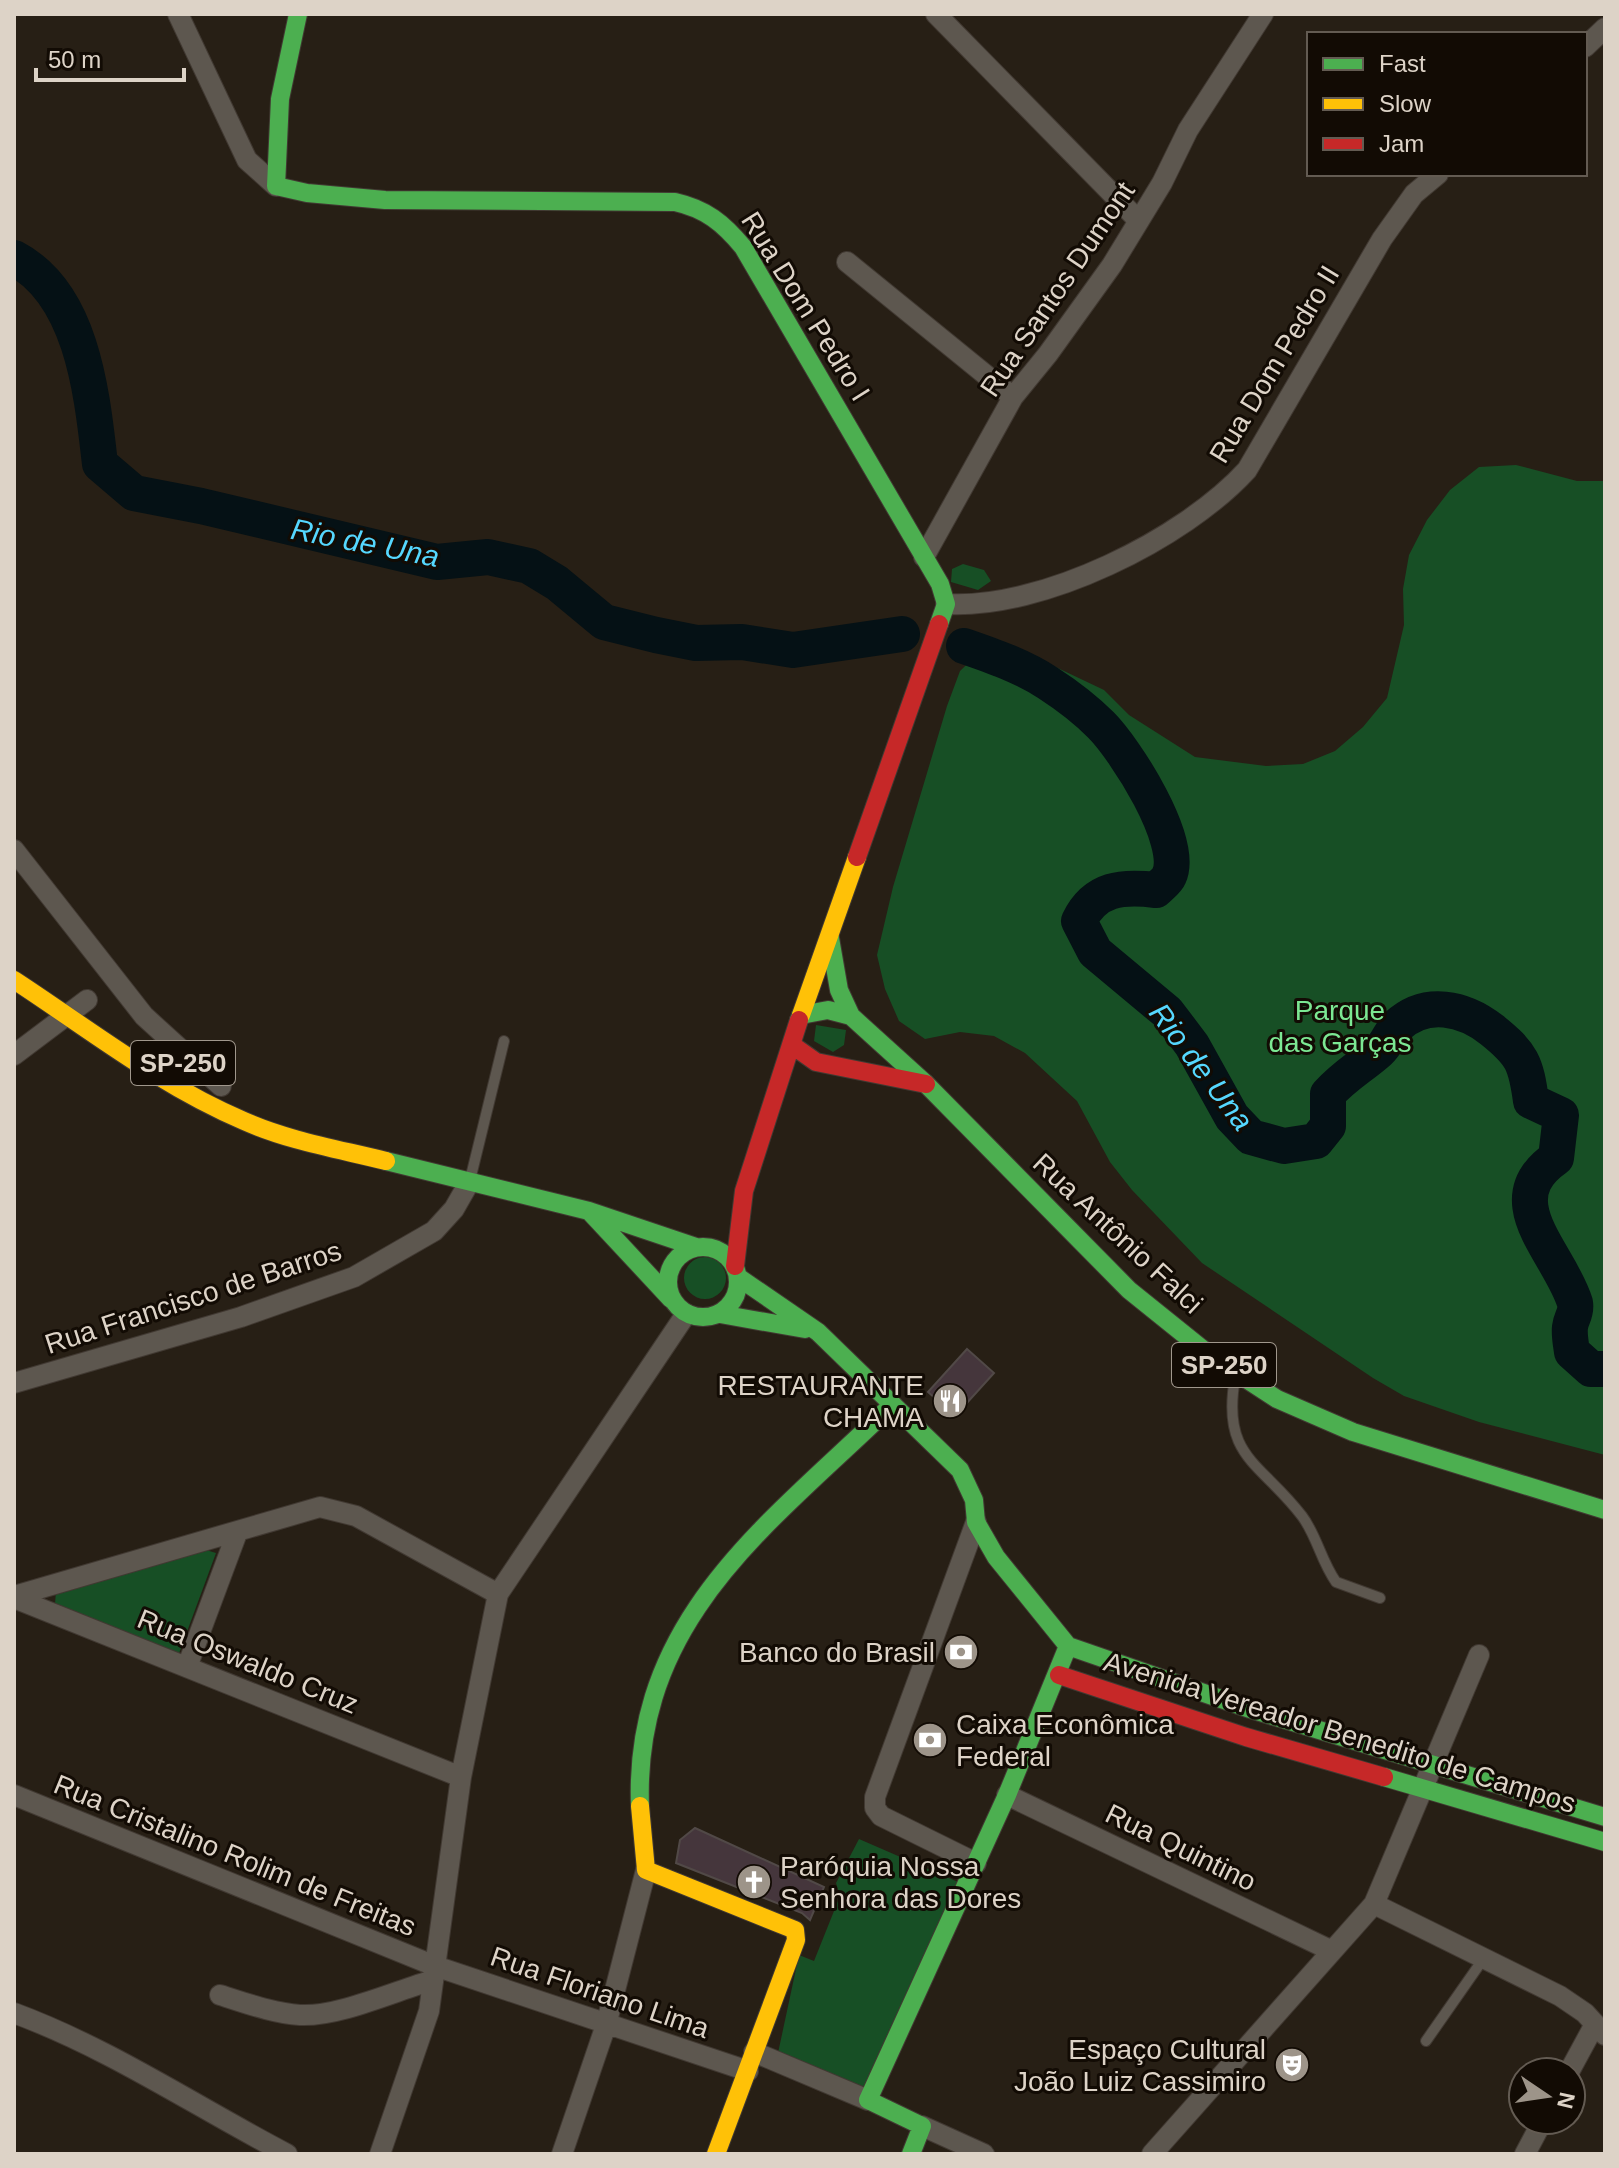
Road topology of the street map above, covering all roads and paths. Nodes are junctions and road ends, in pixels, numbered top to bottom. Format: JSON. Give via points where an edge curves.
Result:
{"nodes":[{"id":1,"x":178,"y":14,"type":"edge"},
{"id":2,"x":298,"y":14,"type":"edge"},
{"id":3,"x":936,"y":14,"type":"edge"},
{"id":4,"x":1263,"y":14,"type":"edge"},
{"id":5,"x":1605,"y":28,"type":"edge"},
{"id":6,"x":1587,"y":45,"type":"edge"},
{"id":7,"x":1436,"y":176,"type":"edge"},
{"id":8,"x":276,"y":186,"type":"junction"},
{"id":9,"x":1139,"y":221,"type":"junction"},
{"id":10,"x":847,"y":262,"type":"dead end"},
{"id":11,"x":1013,"y":397,"type":"junction"},
{"id":12,"x":924,"y":557,"type":"junction"},
{"id":13,"x":946,"y":604,"type":"junction"},
{"id":14,"x":14,"y":850,"type":"edge"},
{"id":15,"x":829,"y":932,"type":"junction"},
{"id":16,"x":14,"y":980,"type":"edge"},
{"id":17,"x":87,"y":1000,"type":"dead end"},
{"id":18,"x":67,"y":1015,"type":"junction"},
{"id":19,"x":801,"y":1015,"type":"junction"},
{"id":20,"x":851,"y":1016,"type":"junction"},
{"id":21,"x":138,"y":1024,"type":"junction"},
{"id":22,"x":504,"y":1041,"type":"dead end"},
{"id":23,"x":792,"y":1045,"type":"junction"},
{"id":24,"x":153,"y":1046,"type":"junction"},
{"id":25,"x":14,"y":1055,"type":"edge"},
{"id":26,"x":837,"y":1066,"type":"junction"},
{"id":27,"x":158,"y":1075,"type":"junction"},
{"id":28,"x":926,"y":1084,"type":"junction"},
{"id":29,"x":221,"y":1086,"type":"junction"},
{"id":30,"x":243,"y":1096,"type":"dead end"},
{"id":31,"x":774,"y":1100,"type":"junction"},
{"id":32,"x":280,"y":1115,"type":"dead end"},
{"id":33,"x":362,"y":1153,"type":"junction"},
{"id":34,"x":470,"y":1181,"type":"junction"},
{"id":35,"x":744,"y":1191,"type":"junction"},
{"id":36,"x":589,"y":1211,"type":"junction"},
{"id":37,"x":701,"y":1246,"type":"junction"},
{"id":38,"x":737,"y":1271,"type":"junction"},
{"id":39,"x":671,"y":1299,"type":"junction"},
{"id":40,"x":686,"y":1314,"type":"junction"},
{"id":41,"x":720,"y":1314,"type":"junction"},
{"id":42,"x":818,"y":1332,"type":"junction"},
{"id":43,"x":1236,"y":1373,"type":"junction"},
{"id":44,"x":14,"y":1383,"type":"edge"},
{"id":45,"x":892,"y":1405,"type":"junction"},
{"id":46,"x":1605,"y":1510,"type":"edge"},
{"id":47,"x":976,"y":1522,"type":"junction"},
{"id":48,"x":237,"y":1533,"type":"junction"},
{"id":49,"x":498,"y":1594,"type":"junction"},
{"id":50,"x":14,"y":1597,"type":"edge"},
{"id":51,"x":1380,"y":1598,"type":"dead end"},
{"id":52,"x":1068,"y":1646,"type":"junction"},
{"id":53,"x":1479,"y":1655,"type":"dead end"},
{"id":54,"x":187,"y":1667,"type":"junction"},
{"id":55,"x":1059,"y":1675,"type":"junction"},
{"id":56,"x":1250,"y":1709,"type":"junction"},
{"id":57,"x":1246,"y":1737,"type":"junction"},
{"id":58,"x":1435,"y":1763,"type":"junction"},
{"id":59,"x":461,"y":1777,"type":"junction"},
{"id":60,"x":1425,"y":1789,"type":"junction"},
{"id":61,"x":14,"y":1795,"type":"edge"},
{"id":62,"x":1007,"y":1795,"type":"junction"},
{"id":63,"x":1605,"y":1817,"type":"edge"},
{"id":64,"x":1605,"y":1842,"type":"edge"},
{"id":65,"x":976,"y":1863,"type":"junction"},
{"id":66,"x":646,"y":1870,"type":"junction"},
{"id":67,"x":1374,"y":1904,"type":"junction"},
{"id":68,"x":1330,"y":1950,"type":"junction"},
{"id":69,"x":1484,"y":1958,"type":"junction"},
{"id":70,"x":434,"y":1973,"type":"junction"},
{"id":71,"x":220,"y":1995,"type":"dead end"},
{"id":72,"x":14,"y":2013,"type":"edge"},
{"id":73,"x":606,"y":2025,"type":"junction"},
{"id":74,"x":1600,"y":2029,"type":"edge"},
{"id":75,"x":1426,"y":2041,"type":"dead end"},
{"id":76,"x":1581,"y":2056,"type":"edge"},
{"id":77,"x":751,"y":2061,"type":"junction"},
{"id":78,"x":868,"y":2100,"type":"junction"},
{"id":79,"x":922,"y":2126,"type":"junction"},
{"id":80,"x":1535,"y":2136,"type":"edge"},
{"id":81,"x":287,"y":2154,"type":"edge"},
{"id":82,"x":380,"y":2154,"type":"edge"},
{"id":83,"x":562,"y":2154,"type":"edge"},
{"id":84,"x":716,"y":2154,"type":"edge"},
{"id":85,"x":911,"y":2154,"type":"edge"},
{"id":86,"x":984,"y":2154,"type":"edge"},
{"id":87,"x":1152,"y":2154,"type":"edge"},
{"id":88,"x":1525,"y":2154,"type":"edge"}],
"edges":[{"from":1,"to":8,"type":"street","via":[[247,160]]},
{"from":2,"to":8,"type":"main road","via":[[279,105]]},
{"from":3,"to":9,"type":"street"},
{"from":4,"to":9,"type":"street","name":"Rua Santos Dumont","via":[[1188,130]]},
{"from":5,"to":6,"type":"street"},
{"from":7,"to":13,"type":"street","name":"Rua Dom Pedro II","via":[[1414,194],[1382,239],[1247,470],[1225,494],[1150,545],[1081,576],[975,606]]},
{"from":8,"to":12,"type":"main road","name":"Rua Dom Pedro I","via":[[385,200],[675,202],[717,216],[743,247]]},
{"from":9,"to":11,"type":"street","name":"Rua Santos Dumont"},
{"from":10,"to":11,"type":"street"},
{"from":11,"to":12,"type":"street","name":"Rua Santos Dumont"},
{"from":12,"to":13,"type":"main road","name":"Rua Dom Pedro I"},
{"from":13,"to":15,"type":"main road"},
{"from":14,"to":21,"type":"street"},
{"from":15,"to":19,"type":"main road"},
{"from":15,"to":20,"type":"main road","via":[[835,975]]},
{"from":16,"to":18,"type":"main road","number":"SP-250"},
{"from":17,"to":18,"type":"street"},
{"from":18,"to":25,"type":"street"},
{"from":18,"to":27,"type":"main road","number":"SP-250"},
{"from":19,"to":20,"type":"main road","via":[[828,1010]]},
{"from":19,"to":23,"type":"main road"},
{"from":20,"to":26,"type":"main road","via":[[850,1047]]},
{"from":20,"to":28,"type":"main road","name":"Rua Antônio Falci","number":"SP-250"},
{"from":21,"to":24,"type":"street"},
{"from":21,"to":29,"type":"street"},
{"from":22,"to":34,"type":"lane"},
{"from":23,"to":26,"type":"main road","via":[[816,1062]]},
{"from":23,"to":31,"type":"main road"},
{"from":24,"to":27,"type":"street"},
{"from":24,"to":29,"type":"main road","number":"SP-250"},
{"from":26,"to":28,"type":"main road"},
{"from":26,"to":31,"type":"main road"},
{"from":27,"to":33,"type":"main road","number":"SP-250","via":[[240,1122]]},
{"from":28,"to":43,"type":"main road","name":"Rua Antônio Falci","number":"SP-250","via":[[1129,1290]]},
{"from":29,"to":30,"type":"main road","number":"SP-250"},
{"from":31,"to":35,"type":"main road"},
{"from":32,"to":33,"type":"main road","number":"SP-250"},
{"from":33,"to":34,"type":"main road","number":"SP-250"},
{"from":34,"to":36,"type":"main road","number":"SP-250"},
{"from":34,"to":44,"type":"street","name":"Rua Francisco de Barros","via":[[434,1231],[354,1277],[241,1317]]},
{"from":35,"to":37,"type":"main road"},
{"from":35,"to":38,"type":"main road"},
{"from":36,"to":37,"type":"main road","number":"SP-250"},
{"from":36,"to":39,"type":"main road"},
{"from":37,"to":38,"type":"main road","number":"SP-250","via":[[718,1249]]},
{"from":37,"to":39,"type":"main road","via":[[677,1257],[668,1277]]},
{"from":38,"to":41,"type":"main road","via":[[735,1298]]},
{"from":38,"to":42,"type":"main road"},
{"from":39,"to":40,"type":"main road"},
{"from":40,"to":41,"type":"main road"},
{"from":40,"to":49,"type":"street"},
{"from":41,"to":42,"type":"main road"},
{"from":42,"to":45,"type":"main road"},
{"from":43,"to":46,"type":"main road","name":"Rua Antônio Falci","number":"SP-250","via":[[1277,1399],[1353,1432]]},
{"from":43,"to":51,"type":"lane","via":[[1233,1433],[1253,1466],[1300,1514],[1336,1582]]},
{"from":45,"to":47,"type":"main road","via":[[960,1470],[974,1500]]},
{"from":45,"to":66,"type":"main road","via":[[746,1546],[703,1594],[670,1650],[643,1741],[640,1833]]},
{"from":47,"to":52,"type":"main road","via":[[996,1557]]},
{"from":47,"to":65,"type":"street","via":[[875,1797],[881,1816]]},
{"from":48,"to":49,"type":"street","via":[[320,1507],[338,1508]]},
{"from":48,"to":50,"type":"street"},
{"from":48,"to":54,"type":"street"},
{"from":49,"to":59,"type":"street"},
{"from":50,"to":54,"type":"street","name":"Rua Oswaldo Cruz"},
{"from":52,"to":55,"type":"main road"},
{"from":52,"to":56,"type":"main road","name":"Avenida Vereador Benedito de Campos"},
{"from":53,"to":58,"type":"street"},
{"from":54,"to":59,"type":"street","name":"Rua Oswaldo Cruz"},
{"from":55,"to":57,"type":"main road","name":"Avenida Vereador Benedito de Campos"},
{"from":55,"to":62,"type":"main road"},
{"from":56,"to":57,"type":"main road"},
{"from":56,"to":58,"type":"main road","name":"Avenida Vereador Benedito de Campos"},
{"from":57,"to":60,"type":"main road","name":"Avenida Vereador Benedito de Campos"},
{"from":58,"to":60,"type":"street"},
{"from":58,"to":63,"type":"main road","name":"Avenida Vereador Benedito de Campos"},
{"from":59,"to":70,"type":"street"},
{"from":60,"to":64,"type":"main road","name":"Avenida Vereador Benedito de Campos"},
{"from":60,"to":67,"type":"street"},
{"from":61,"to":70,"type":"street","name":"Rua Cristalino Rolim de Freitas"},
{"from":62,"to":65,"type":"main road"},
{"from":62,"to":68,"type":"street","name":"Rua Quintino"},
{"from":65,"to":78,"type":"main road"},
{"from":66,"to":73,"type":"street"},
{"from":66,"to":77,"type":"main road","via":[[795,1930],[796,1940]]},
{"from":67,"to":68,"type":"street"},
{"from":67,"to":69,"type":"street"},
{"from":68,"to":87,"type":"street"},
{"from":69,"to":74,"type":"street","via":[[1560,1996]]},
{"from":69,"to":75,"type":"lane"},
{"from":70,"to":71,"type":"street","via":[[303,2015]]},
{"from":70,"to":73,"type":"street","name":"Rua Floriano Lima"},
{"from":70,"to":82,"type":"street","via":[[424,2033]]},
{"from":72,"to":81,"type":"street","via":[[141,2070]]},
{"from":73,"to":77,"type":"street","name":"Rua Floriano Lima"},
{"from":73,"to":83,"type":"street"},
{"from":74,"to":76,"type":"street"},
{"from":77,"to":78,"type":"street","name":"Rua Floriano Lima"},
{"from":77,"to":84,"type":"main road"},
{"from":78,"to":79,"type":"main road"},
{"from":79,"to":85,"type":"main road"},
{"from":79,"to":86,"type":"street"},
{"from":80,"to":88,"type":"street"}]}
